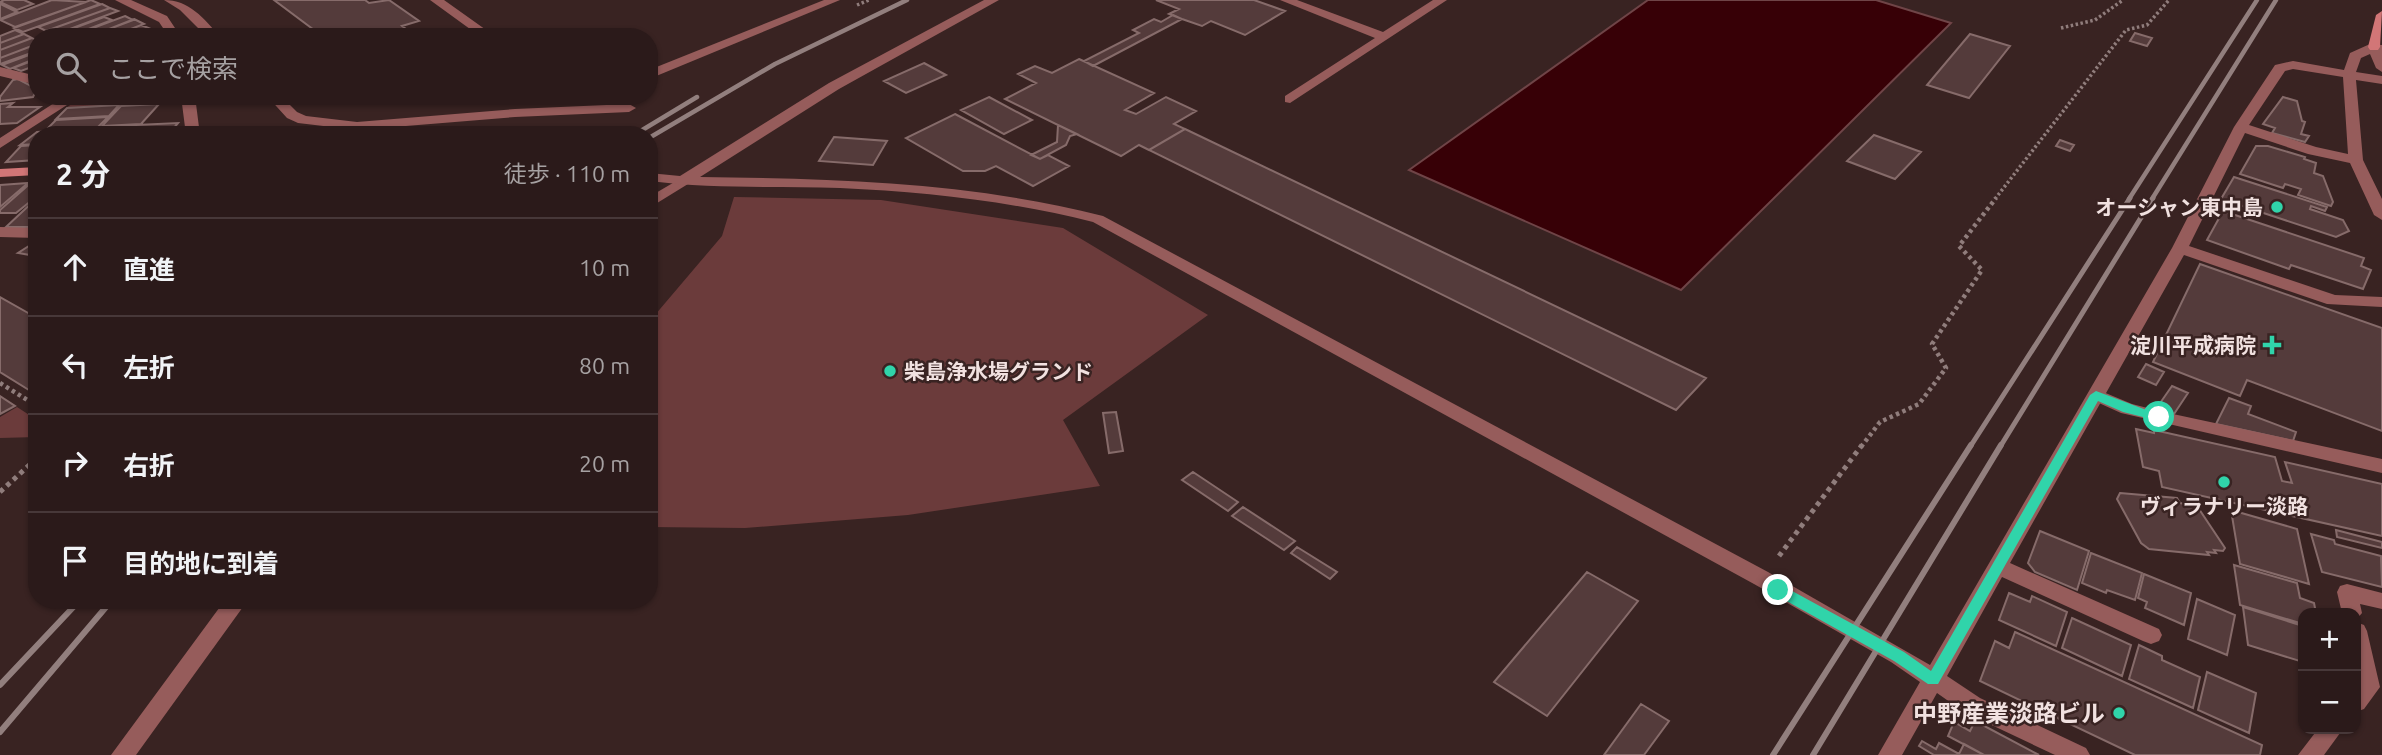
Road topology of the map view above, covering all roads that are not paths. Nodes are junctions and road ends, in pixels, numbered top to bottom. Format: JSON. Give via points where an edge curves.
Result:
{"nodes":[{"id":1,"x":121,"y":0,"type":"edge"},
{"id":2,"x":170,"y":0,"type":"edge"},
{"id":3,"x":436,"y":0,"type":"edge"},
{"id":4,"x":834,"y":0,"type":"edge"},
{"id":5,"x":993,"y":0,"type":"edge"},
{"id":6,"x":1286,"y":0,"type":"edge"},
{"id":7,"x":1441,"y":0,"type":"edge"},
{"id":8,"x":2382,"y":15,"type":"edge"},
{"id":9,"x":169,"y":28,"type":"edge"},
{"id":10,"x":205,"y":28,"type":"edge"},
{"id":11,"x":478,"y":28,"type":"edge"},
{"id":12,"x":1384,"y":37,"type":"junction"},
{"id":13,"x":2378,"y":48,"type":"edge"},
{"id":14,"x":2382,"y":68,"type":"edge"},
{"id":15,"x":658,"y":71,"type":"edge"},
{"id":16,"x":2349,"y":74,"type":"junction"},
{"id":17,"x":4,"y":75,"type":"edge"},
{"id":18,"x":28,"y":76,"type":"edge"},
{"id":19,"x":2382,"y":80,"type":"edge"},
{"id":20,"x":1290,"y":99,"type":"dead end"},
{"id":21,"x":61,"y":105,"type":"edge"},
{"id":22,"x":189,"y":105,"type":"edge"},
{"id":23,"x":282,"y":105,"type":"edge"},
{"id":24,"x":522,"y":105,"type":"edge"},
{"id":25,"x":629,"y":108,"type":"dead end"},
{"id":26,"x":514,"y":113,"type":"junction"},
{"id":27,"x":28,"y":126,"type":"edge"},
{"id":28,"x":28,"y":126,"type":"edge"},
{"id":29,"x":191,"y":126,"type":"edge"},
{"id":30,"x":357,"y":126,"type":"edge"},
{"id":31,"x":357,"y":126,"type":"edge"},
{"id":32,"x":2241,"y":127,"type":"junction"},
{"id":33,"x":0,"y":144,"type":"edge"},
{"id":34,"x":2356,"y":160,"type":"junction"},
{"id":35,"x":28,"y":171,"type":"edge"},
{"id":36,"x":0,"y":173,"type":"edge"},
{"id":37,"x":658,"y":178,"type":"edge"},
{"id":38,"x":683,"y":181,"type":"junction"},
{"id":39,"x":658,"y":198,"type":"edge"},
{"id":40,"x":2382,"y":215,"type":"edge"},
{"id":41,"x":0,"y":232,"type":"edge"},
{"id":42,"x":28,"y":233,"type":"edge"},
{"id":43,"x":2180,"y":248,"type":"junction"},
{"id":44,"x":2382,"y":302,"type":"edge"},
{"id":45,"x":2096,"y":395,"type":"junction"},
{"id":46,"x":2382,"y":466,"type":"edge"},
{"id":47,"x":1997,"y":566,"type":"junction"},
{"id":48,"x":2382,"y":601,"type":"edge"},
{"id":49,"x":2351,"y":608,"type":"edge"},
{"id":50,"x":230,"y":609,"type":"edge"},
{"id":51,"x":2151,"y":635,"type":"dead end"},
{"id":52,"x":2361,"y":653,"type":"edge"},
{"id":53,"x":1933,"y":680,"type":"junction"},
{"id":54,"x":2361,"y":696,"type":"edge"},
{"id":55,"x":2328,"y":734,"type":"edge"},
{"id":56,"x":123,"y":755,"type":"edge"},
{"id":57,"x":1890,"y":755,"type":"edge"},
{"id":58,"x":2078,"y":755,"type":"edge"},
{"id":59,"x":2310,"y":755,"type":"edge"}],
"edges":[{"from":1,"to":9,"type":"street","via":[[163,19]]},
{"from":2,"to":10,"type":"street"},
{"from":3,"to":11,"type":"street"},
{"from":4,"to":15,"type":"street"},
{"from":5,"to":38,"type":"street","via":[[834,86]]},
{"from":6,"to":12,"type":"street"},
{"from":7,"to":12,"type":"street"},
{"from":8,"to":13,"type":"street"},
{"from":12,"to":20,"type":"street"},
{"from":13,"to":14,"type":"street"},
{"from":13,"to":16,"type":"street","via":[[2355,57]]},
{"from":16,"to":19,"type":"street"},
{"from":16,"to":32,"type":"street","via":[[2292,65],[2280,68]]},
{"from":16,"to":34,"type":"street"},
{"from":17,"to":18,"type":"street"},
{"from":21,"to":28,"type":"street"},
{"from":22,"to":29,"type":"street"},
{"from":23,"to":31,"type":"street","via":[[303,120]]},
{"from":24,"to":26,"type":"street"},
{"from":25,"to":26,"type":"street"},
{"from":26,"to":30,"type":"street"},
{"from":27,"to":33,"type":"street"},
{"from":32,"to":34,"type":"street"},
{"from":32,"to":43,"type":"street"},
{"from":34,"to":40,"type":"street"},
{"from":35,"to":36,"type":"street"},
{"from":37,"to":38,"type":"street"},
{"from":38,"to":39,"type":"street"},
{"from":38,"to":53,"type":"street","via":[[927,190],[1051,205],[1098,219],[1761,578]]},
{"from":41,"to":42,"type":"street"},
{"from":43,"to":44,"type":"street","via":[[2333,300]]},
{"from":43,"to":45,"type":"street"},
{"from":45,"to":46,"type":"street","via":[[2159,417]]},
{"from":45,"to":47,"type":"street"},
{"from":47,"to":51,"type":"street"},
{"from":47,"to":53,"type":"street"},
{"from":48,"to":49,"type":"street","via":[[2347,592]]},
{"from":50,"to":56,"type":"street"},
{"from":52,"to":54,"type":"street","via":[[2369,687]]},
{"from":53,"to":57,"type":"street"},
{"from":53,"to":58,"type":"street","via":[[1972,705]]},
{"from":55,"to":59,"type":"street"}]}
